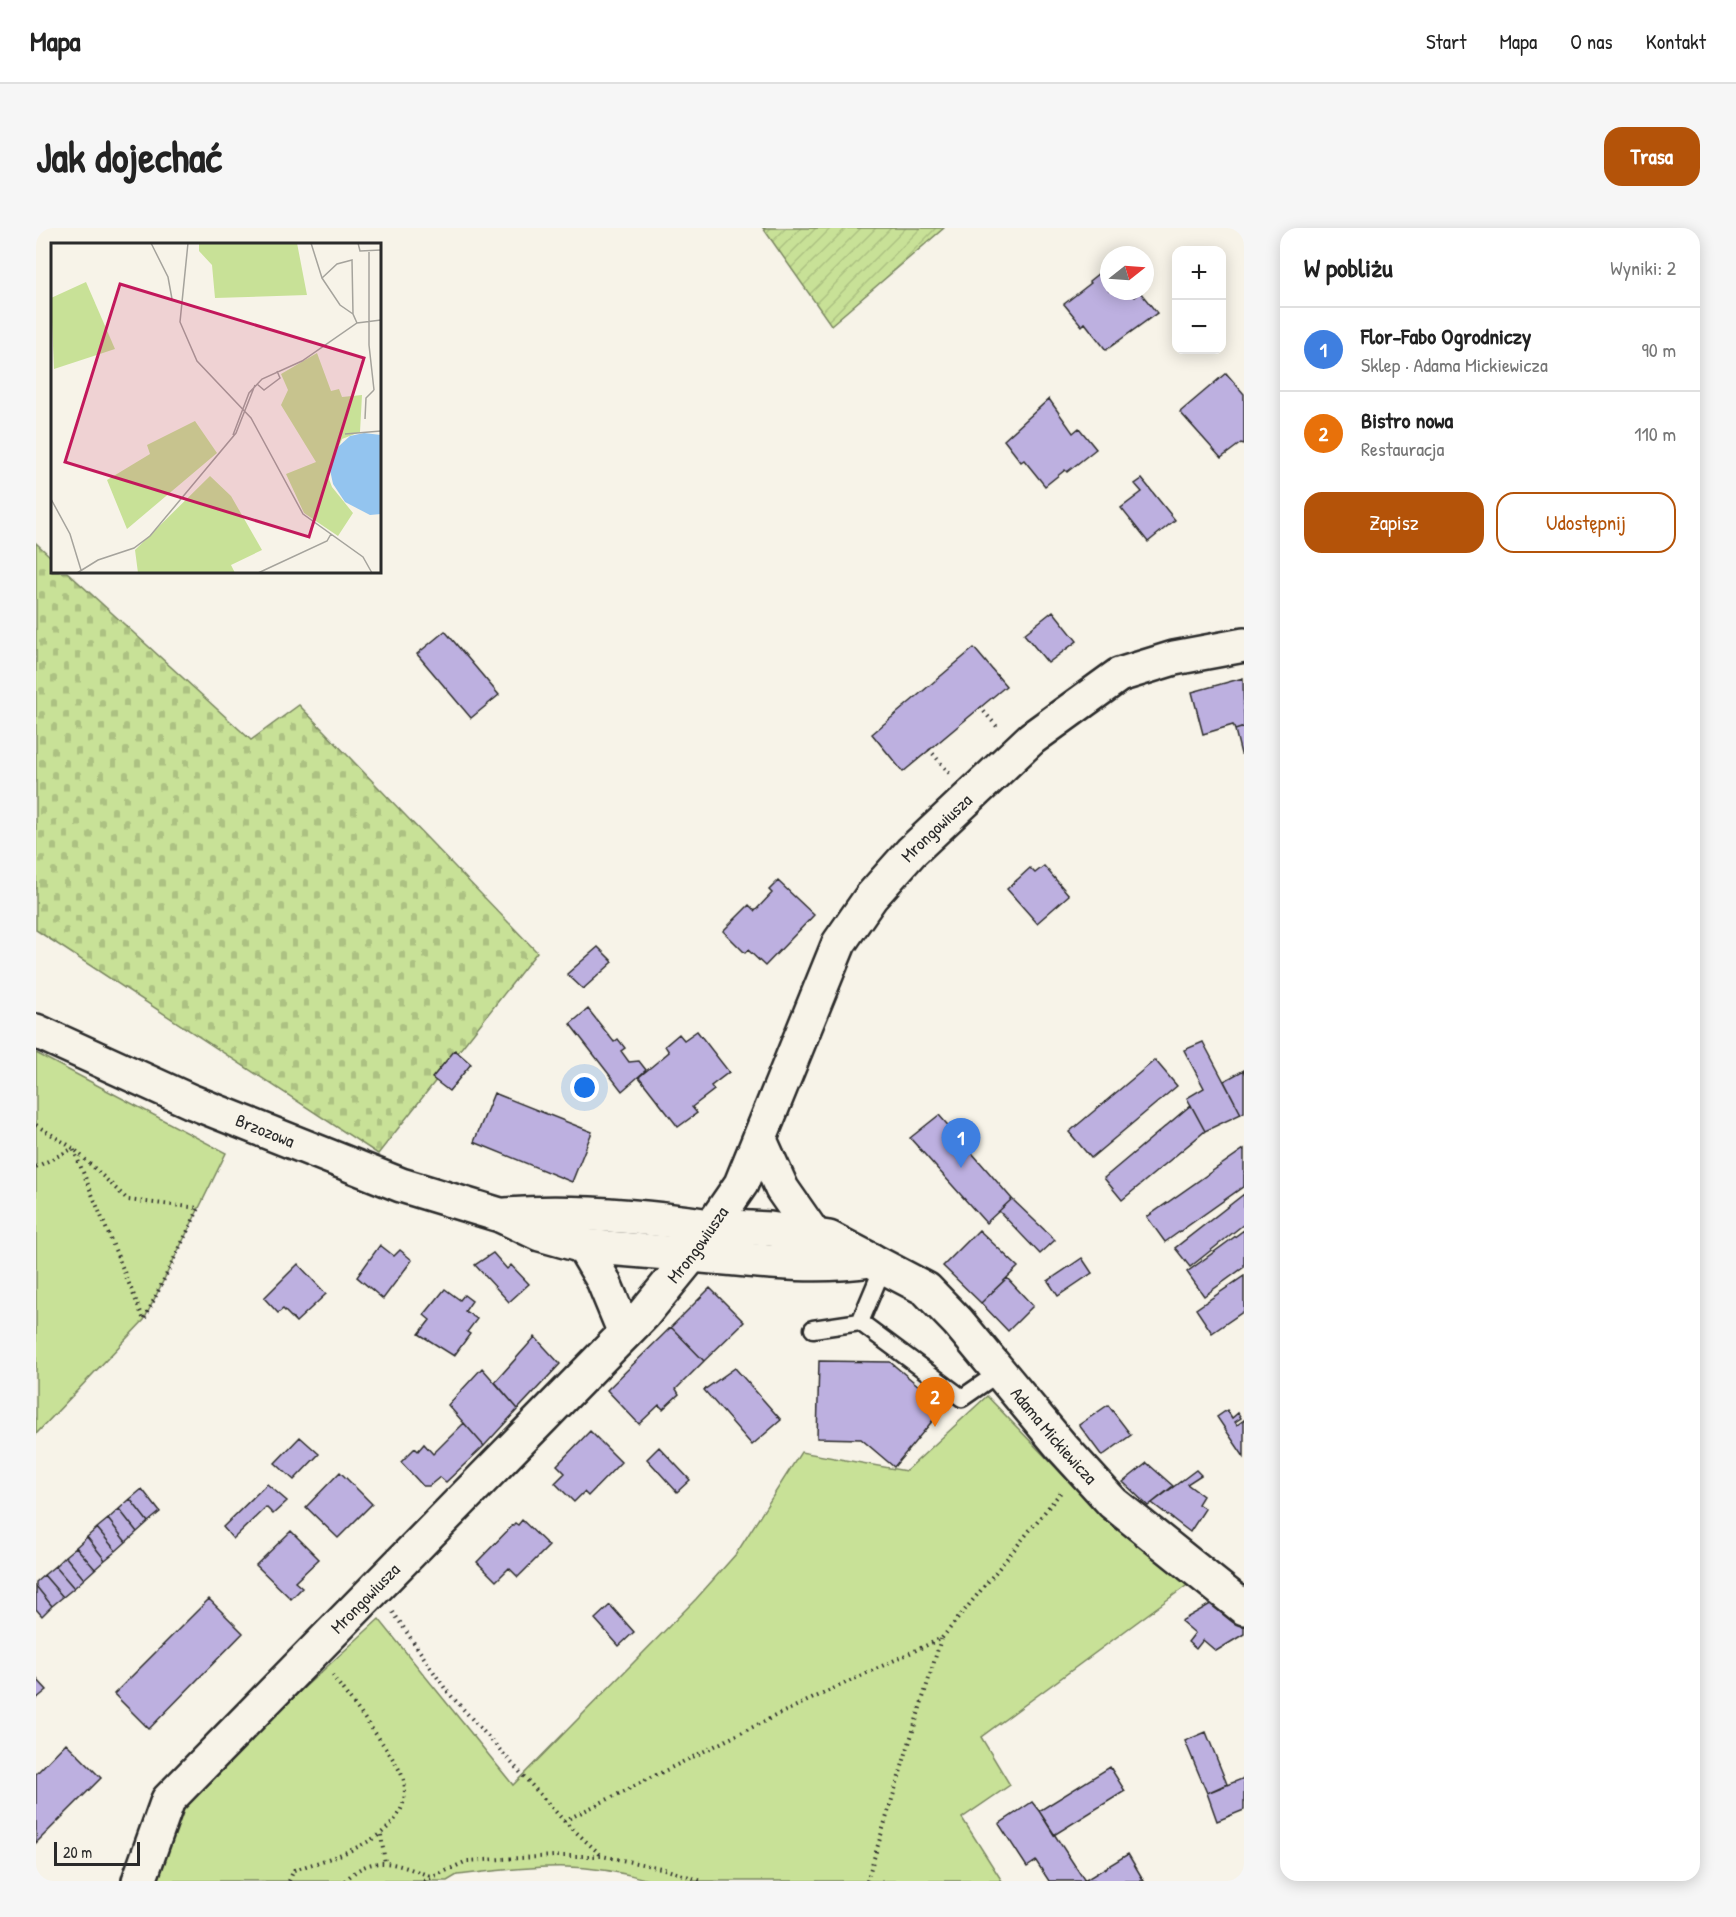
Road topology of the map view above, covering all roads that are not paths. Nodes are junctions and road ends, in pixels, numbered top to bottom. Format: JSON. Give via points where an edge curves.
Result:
{"nodes":[{"id":1,"x":1244,"y":645,"type":"edge"},
{"id":2,"x":36,"y":1031,"type":"edge"},
{"id":3,"x":760,"y":1140,"type":"junction"},
{"id":4,"x":500,"y":1215,"type":"junction"},
{"id":5,"x":710,"y":1226,"type":"junction"},
{"id":6,"x":814,"y":1235,"type":"junction"},
{"id":7,"x":583,"y":1246,"type":"junction"},
{"id":8,"x":692,"y":1255,"type":"junction"},
{"id":9,"x":878,"y":1262,"type":"junction"},
{"id":10,"x":860,"y":1322,"type":"junction"},
{"id":11,"x":813,"y":1329,"type":"dead end"},
{"id":12,"x":626,"y":1333,"type":"junction"},
{"id":13,"x":1000,"y":1371,"type":"junction"},
{"id":14,"x":1244,"y":1608,"type":"edge"},
{"id":15,"x":139,"y":1881,"type":"edge"}],
"edges":[{"from":1,"to":3,"type":"street","name":"Mrongowiusza","via":[[1173,658],[1119,675],[1032,738],[911,852],[871,897],[839,942]]},
{"from":2,"to":4,"type":"street","name":"Brzozowa","via":[[190,1101],[290,1141],[401,1185]]},
{"from":3,"to":5,"type":"street","name":"Mrongowiusza","via":[[741,1184]]},
{"from":3,"to":6,"type":"street","via":[[782,1189]]},
{"from":4,"to":5,"type":"street","name":"Brzozowa","via":[[542,1212],[643,1216]]},
{"from":4,"to":7,"type":"street","name":"Brzozowa","via":[[540,1234]]},
{"from":5,"to":6,"type":"street","name":"Adama Mickiewicza"},
{"from":5,"to":8,"type":"street","name":"Mrongowiusza"},
{"from":6,"to":9,"type":"street","name":"Adama Mickiewicza","via":[[829,1238]]},
{"from":7,"to":8,"type":"street","name":"Brzozowa"},
{"from":7,"to":12,"type":"street"},
{"from":8,"to":9,"type":"street","via":[[780,1262]]},
{"from":8,"to":12,"type":"street","name":"Mrongowiusza"},
{"from":9,"to":10,"type":"lane"},
{"from":9,"to":13,"type":"street","name":"Adama Mickiewicza","via":[[926,1289]]},
{"from":10,"to":11,"type":"lane"},
{"from":10,"to":13,"type":"lane","via":[[962,1398]]},
{"from":12,"to":15,"type":"street","name":"Mrongowiusza","via":[[168,1800]]},
{"from":13,"to":14,"type":"street","name":"Adama Mickiewicza","via":[[1113,1503]]}]}
